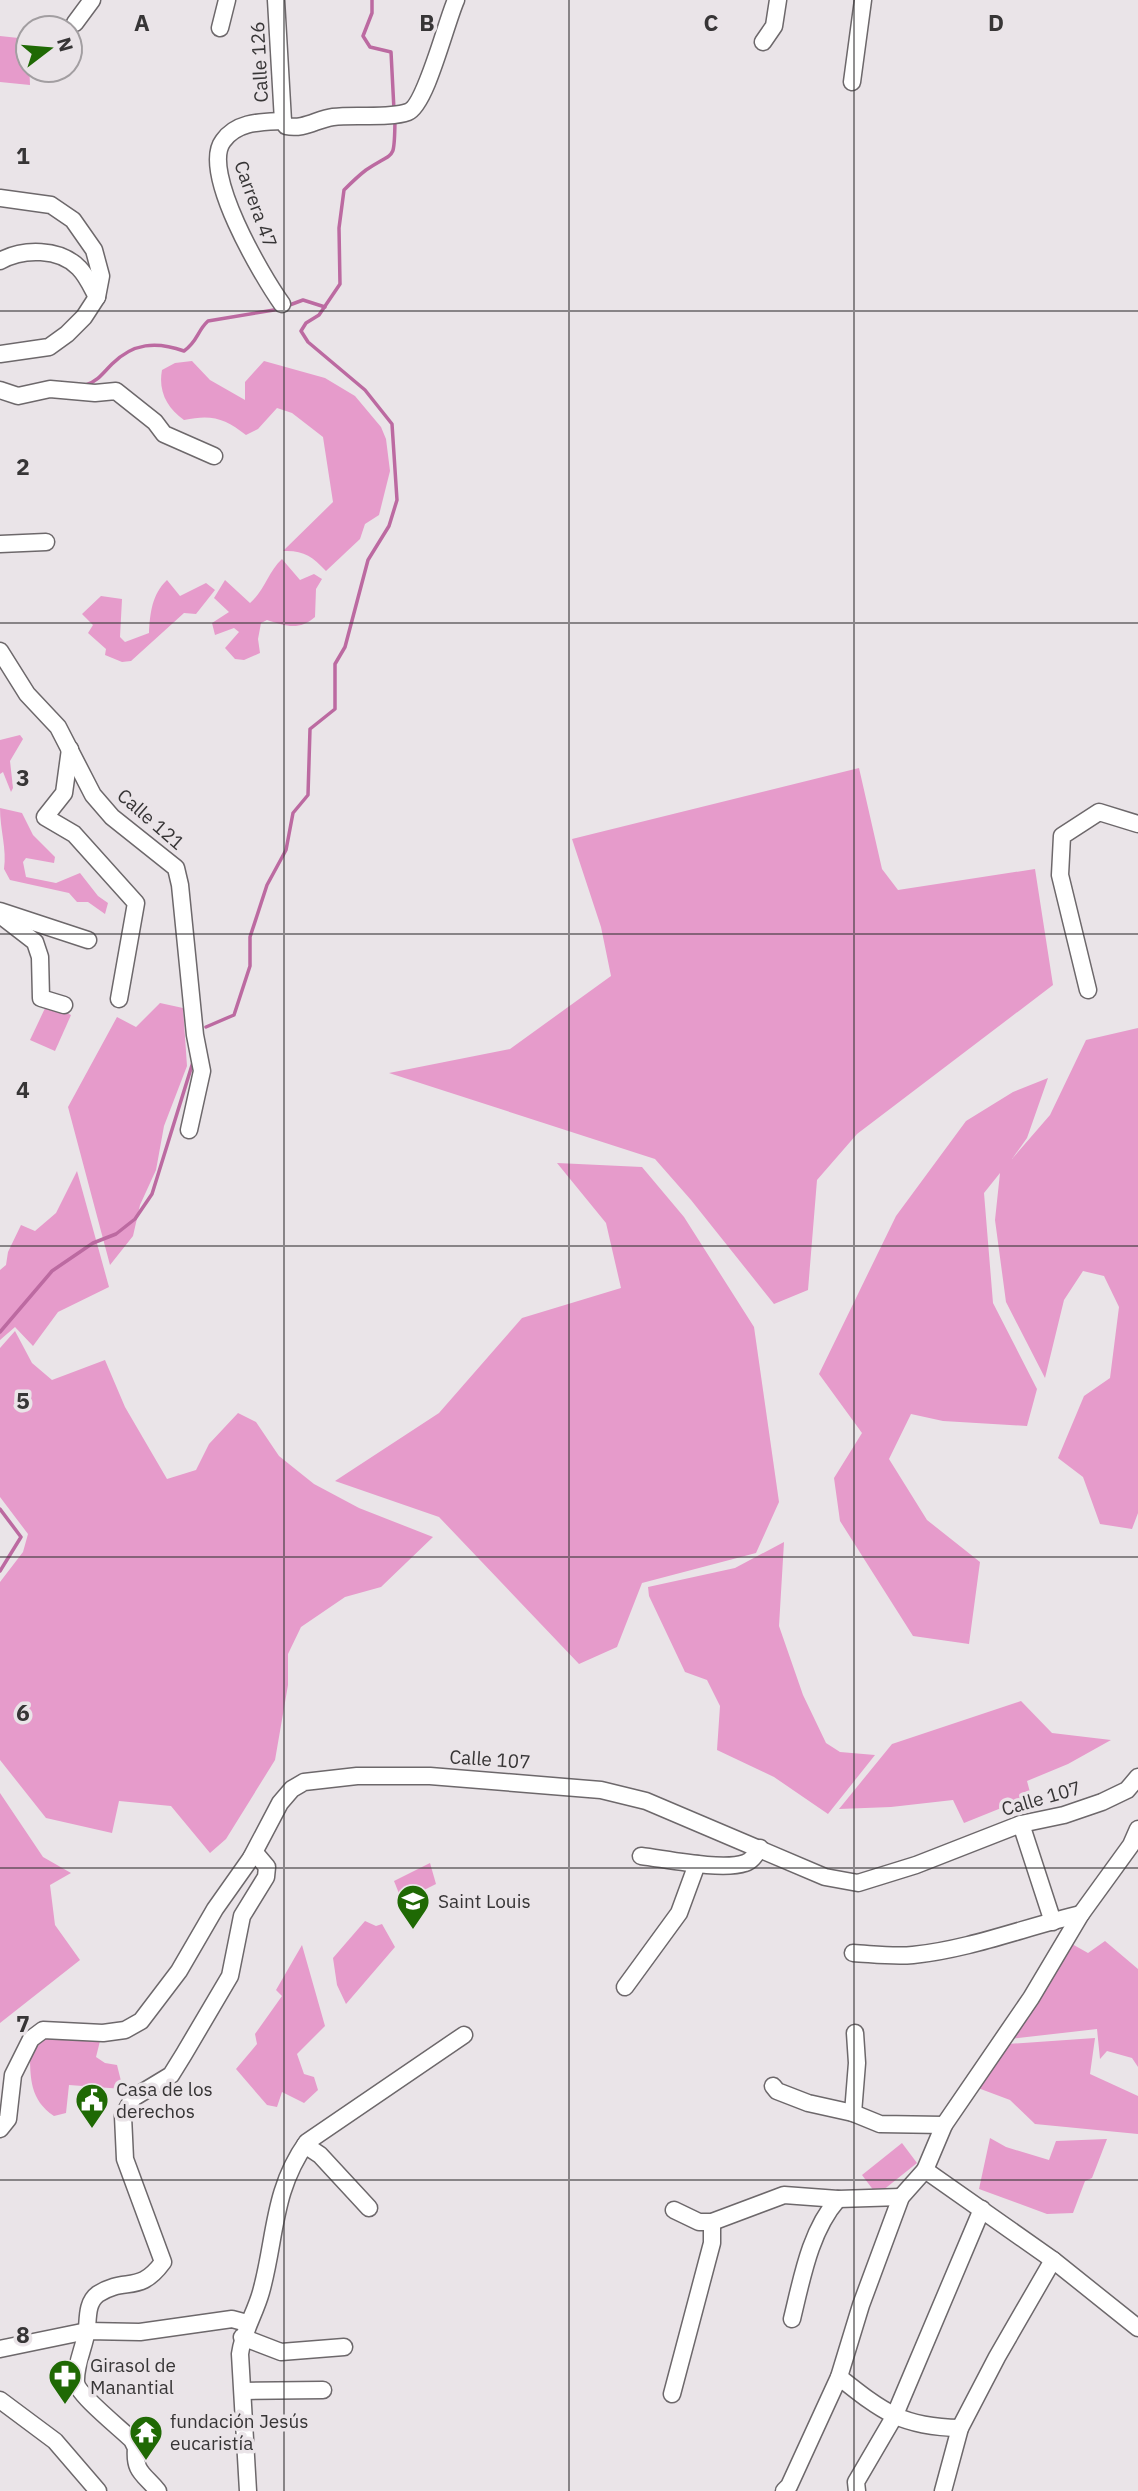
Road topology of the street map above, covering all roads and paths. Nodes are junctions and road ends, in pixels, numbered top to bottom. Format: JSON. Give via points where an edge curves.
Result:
{"nodes":[{"id":1,"x":227,"y":0,"type":"edge"},
{"id":2,"x":276,"y":0,"type":"edge"},
{"id":3,"x":456,"y":0,"type":"edge"},
{"id":4,"x":778,"y":0,"type":"edge"},
{"id":5,"x":863,"y":0,"type":"edge"},
{"id":6,"x":220,"y":28,"type":"dead end"},
{"id":7,"x":763,"y":42,"type":"dead end"},
{"id":8,"x":852,"y":82,"type":"dead end"},
{"id":9,"x":283,"y":121,"type":"junction"},
{"id":10,"x":0,"y":198,"type":"edge"},
{"id":11,"x":0,"y":261,"type":"edge"},
{"id":12,"x":97,"y":297,"type":"junction"},
{"id":13,"x":282,"y":304,"type":"dead end"},
{"id":14,"x":0,"y":354,"type":"edge"},
{"id":15,"x":0,"y":390,"type":"edge"},
{"id":16,"x":214,"y":456,"type":"dead end"},
{"id":17,"x":46,"y":542,"type":"dead end"},
{"id":18,"x":0,"y":544,"type":"edge"},
{"id":19,"x":0,"y":651,"type":"edge"},
{"id":20,"x":70,"y":747,"type":"junction"},
{"id":21,"x":1138,"y":824,"type":"edge"},
{"id":22,"x":0,"y":913,"type":"edge"},
{"id":23,"x":88,"y":940,"type":"dead end"},
{"id":24,"x":1088,"y":990,"type":"dead end"},
{"id":25,"x":120,"y":999,"type":"dead end"},
{"id":26,"x":64,"y":1005,"type":"dead end"},
{"id":27,"x":189,"y":1130,"type":"dead end"},
{"id":28,"x":1138,"y":1777,"type":"edge"},
{"id":29,"x":1021,"y":1824,"type":"junction"},
{"id":30,"x":1138,"y":1829,"type":"edge"},
{"id":31,"x":761,"y":1848,"type":"junction"},
{"id":32,"x":640,"y":1856,"type":"dead end"},
{"id":33,"x":251,"y":1858,"type":"junction"},
{"id":34,"x":697,"y":1864,"type":"junction"},
{"id":35,"x":1081,"y":1914,"type":"junction"},
{"id":36,"x":1053,"y":1922,"type":"junction"},
{"id":37,"x":853,"y":1953,"type":"dead end"},
{"id":38,"x":625,"y":1987,"type":"dead end"},
{"id":39,"x":855,"y":2032,"type":"dead end"},
{"id":40,"x":464,"y":2035,"type":"dead end"},
{"id":41,"x":773,"y":2086,"type":"dead end"},
{"id":42,"x":853,"y":2113,"type":"junction"},
{"id":43,"x":944,"y":2125,"type":"junction"},
{"id":44,"x":0,"y":2129,"type":"edge"},
{"id":45,"x":305,"y":2145,"type":"junction"},
{"id":46,"x":925,"y":2170,"type":"junction"},
{"id":47,"x":901,"y":2197,"type":"junction"},
{"id":48,"x":838,"y":2199,"type":"junction"},
{"id":49,"x":369,"y":2208,"type":"dead end"},
{"id":50,"x":982,"y":2209,"type":"junction"},
{"id":51,"x":674,"y":2210,"type":"dead end"},
{"id":52,"x":712,"y":2222,"type":"junction"},
{"id":53,"x":1053,"y":2260,"type":"junction"},
{"id":54,"x":792,"y":2319,"type":"dead end"},
{"id":55,"x":1138,"y":2328,"type":"edge"},
{"id":56,"x":245,"y":2330,"type":"junction"},
{"id":57,"x":87,"y":2331,"type":"junction"},
{"id":58,"x":344,"y":2347,"type":"dead end"},
{"id":59,"x":0,"y":2349,"type":"edge"},
{"id":60,"x":839,"y":2377,"type":"junction"},
{"id":61,"x":323,"y":2390,"type":"dead end"},
{"id":62,"x":244,"y":2392,"type":"junction"},
{"id":63,"x":673,"y":2395,"type":"dead end"},
{"id":64,"x":0,"y":2400,"type":"edge"},
{"id":65,"x":894,"y":2417,"type":"junction"},
{"id":66,"x":960,"y":2428,"type":"junction"},
{"id":67,"x":98,"y":2491,"type":"edge"},
{"id":68,"x":158,"y":2491,"type":"edge"},
{"id":69,"x":248,"y":2491,"type":"edge"},
{"id":70,"x":784,"y":2491,"type":"edge"},
{"id":71,"x":858,"y":2491,"type":"edge"},
{"id":72,"x":943,"y":2491,"type":"edge"}],
"edges":[{"from":1,"to":6,"type":"street"},
{"from":2,"to":9,"type":"street","name":"Calle 126"},
{"from":3,"to":9,"type":"street","name":"Carrera 47","via":[[422,99],[408,112],[332,117],[300,127],[286,126]]},
{"from":4,"to":7,"type":"street","via":[[774,26]]},
{"from":5,"to":8,"type":"street"},
{"from":9,"to":13,"type":"street","name":"Carrera 47","via":[[244,125],[222,141],[217,155],[244,239]]},
{"from":10,"to":12,"type":"street","via":[[51,205],[73,220],[93,250],[101,276]]},
{"from":11,"to":12,"type":"street","via":[[48,252],[64,257],[80,269]]},
{"from":12,"to":14,"type":"street","via":[[84,317],[49,346]]},
{"from":15,"to":16,"type":"street","via":[[18,396],[51,389],[116,391],[164,434]]},
{"from":17,"to":18,"type":"street"},
{"from":19,"to":20,"type":"street","name":"Calle 121","via":[[27,694]]},
{"from":20,"to":25,"type":"street","via":[[64,793],[45,817],[74,834],[136,903]]},
{"from":20,"to":27,"type":"street","name":"Calle 121","via":[[93,795],[111,817],[176,869],[202,1071]]},
{"from":21,"to":24,"type":"street","via":[[1099,812],[1062,836],[1060,875]]},
{"from":22,"to":23,"type":"street"},
{"from":22,"to":26,"type":"street","via":[[36,942],[41,998]]},
{"from":28,"to":29,"type":"street","name":"Calle 107","via":[[1127,1790],[1102,1802]]},
{"from":29,"to":31,"type":"street","name":"Calle 107","via":[[858,1883],[825,1877]]},
{"from":29,"to":36,"type":"street"},
{"from":30,"to":35,"type":"street"},
{"from":31,"to":33,"type":"street","name":"Calle 107","via":[[646,1801],[601,1790],[468,1777],[357,1776],[324,1778],[292,1789]]},
{"from":31,"to":34,"type":"street","via":[[748,1863]]},
{"from":32,"to":34,"type":"street"},
{"from":33,"to":44,"type":"street","name":"Calle 107","via":[[179,1971],[141,2021],[125,2030],[103,2033],[43,2030],[31,2039],[13,2075],[8,2119]]},
{"from":33,"to":57,"type":"street","via":[[256,1854],[263,1860],[266,1877],[242,1916],[230,1976],[171,2075],[134,2098],[122,2116],[125,2158],[163,2262],[141,2284],[112,2287],[94,2297]]},
{"from":34,"to":38,"type":"street","via":[[679,1913]]},
{"from":35,"to":36,"type":"street"},
{"from":35,"to":43,"type":"street","via":[[1031,1998]]},
{"from":36,"to":37,"type":"street","via":[[910,1956]]},
{"from":39,"to":42,"type":"street"},
{"from":40,"to":45,"type":"street"},
{"from":41,"to":42,"type":"street","via":[[808,2103]]},
{"from":42,"to":43,"type":"street","via":[[880,2124]]},
{"from":43,"to":46,"type":"street"},
{"from":45,"to":49,"type":"street"},
{"from":45,"to":56,"type":"street","via":[[280,2197],[261,2295]]},
{"from":46,"to":47,"type":"street"},
{"from":46,"to":50,"type":"street"},
{"from":47,"to":48,"type":"street"},
{"from":47,"to":60,"type":"street"},
{"from":48,"to":52,"type":"street","via":[[784,2195]]},
{"from":48,"to":54,"type":"street","via":[[825,2214],[808,2256]]},
{"from":50,"to":53,"type":"street"},
{"from":50,"to":65,"type":"street"},
{"from":51,"to":52,"type":"street","via":[[699,2222]]},
{"from":52,"to":63,"type":"street","via":[[712,2243]]},
{"from":53,"to":55,"type":"street"},
{"from":53,"to":66,"type":"street"},
{"from":56,"to":57,"type":"street","via":[[232,2319],[140,2332]]},
{"from":56,"to":58,"type":"street","via":[[281,2352]]},
{"from":56,"to":62,"type":"street","via":[[240,2354]]},
{"from":57,"to":59,"type":"street"},
{"from":57,"to":68,"type":"street","via":[[77,2375],[79,2391],[132,2440],[138,2470]]},
{"from":60,"to":65,"type":"street"},
{"from":60,"to":70,"type":"street"},
{"from":61,"to":62,"type":"street"},
{"from":62,"to":69,"type":"street"},
{"from":64,"to":67,"type":"street","via":[[55,2441]]},
{"from":65,"to":66,"type":"street","via":[[933,2428]]},
{"from":65,"to":71,"type":"street","via":[[856,2482]]},
{"from":66,"to":72,"type":"street"}]}
